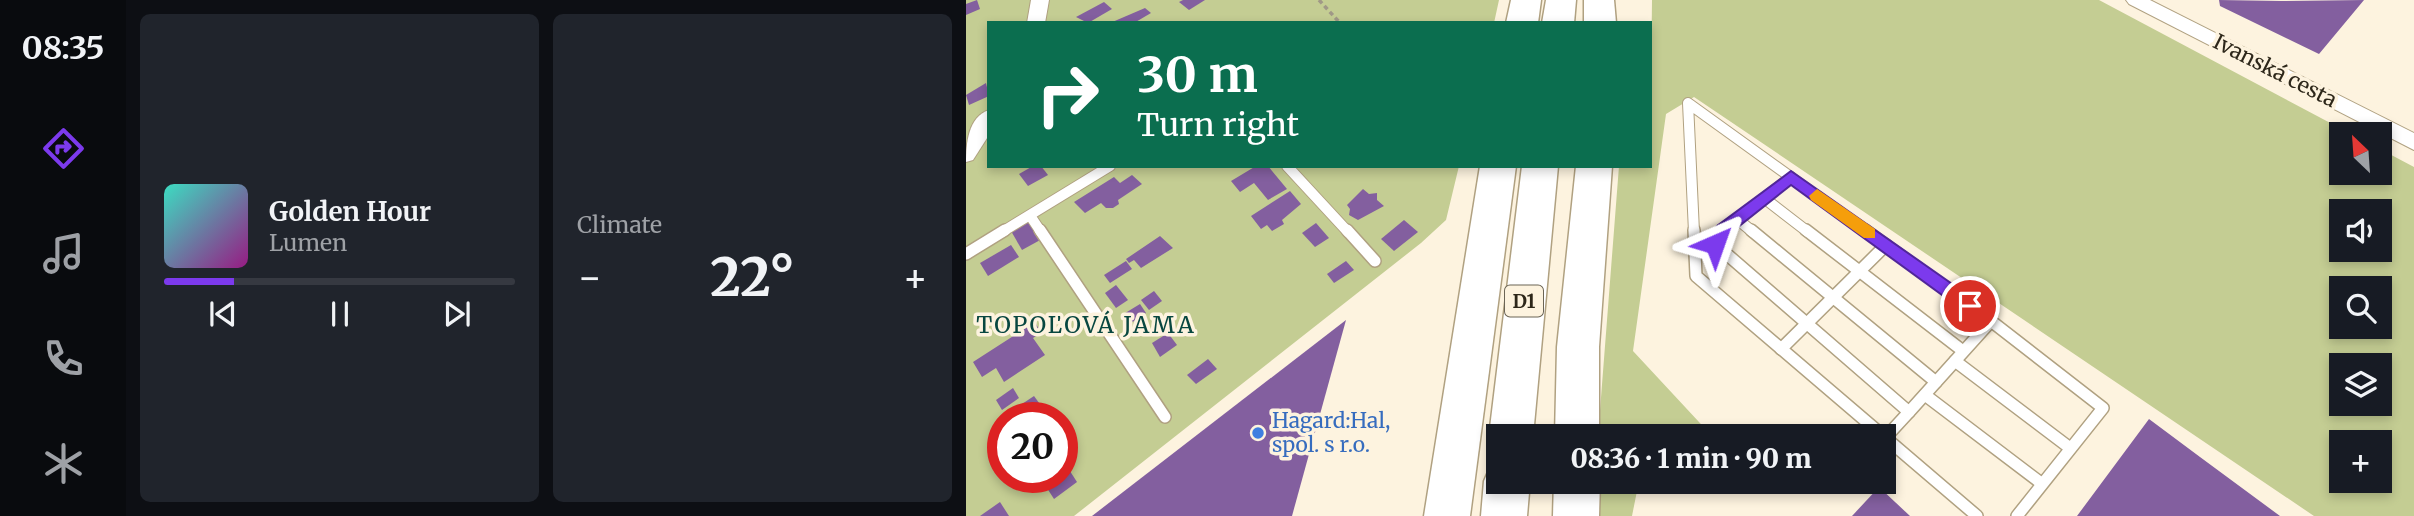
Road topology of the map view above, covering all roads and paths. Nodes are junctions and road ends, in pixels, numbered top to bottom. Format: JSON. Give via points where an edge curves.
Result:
{"nodes":[{"id":1,"x":1040,"y":0,"type":"edge"},
{"id":2,"x":1319,"y":0,"type":"edge"},
{"id":3,"x":1526,"y":0,"type":"edge"},
{"id":4,"x":1561,"y":0,"type":"edge"},
{"id":5,"x":1599,"y":0,"type":"edge"},
{"id":6,"x":2135,"y":0,"type":"edge"},
{"id":7,"x":1036,"y":21,"type":"edge"},
{"id":8,"x":1338,"y":21,"type":"edge"},
{"id":9,"x":1522,"y":21,"type":"edge"},
{"id":10,"x":1558,"y":21,"type":"edge"},
{"id":11,"x":1600,"y":21,"type":"edge"},
{"id":12,"x":987,"y":121,"type":"edge"},
{"id":13,"x":2414,"y":142,"type":"edge"},
{"id":14,"x":966,"y":154,"type":"edge"},
{"id":15,"x":1107,"y":168,"type":"edge"},
{"id":16,"x":1289,"y":168,"type":"edge"},
{"id":17,"x":1498,"y":168,"type":"edge"},
{"id":18,"x":1540,"y":168,"type":"edge"},
{"id":19,"x":1594,"y":168,"type":"edge"},
{"id":20,"x":1791,"y":177,"type":"junction"},
{"id":21,"x":1764,"y":198,"type":"junction"},
{"id":22,"x":1031,"y":217,"type":"junction"},
{"id":23,"x":1737,"y":219,"type":"junction"},
{"id":24,"x":1886,"y":245,"type":"junction"},
{"id":25,"x":966,"y":254,"type":"edge"},
{"id":26,"x":1375,"y":261,"type":"dead end"},
{"id":27,"x":1861,"y":271,"type":"junction"},
{"id":28,"x":1833,"y":298,"type":"junction"},
{"id":29,"x":1991,"y":321,"type":"junction"},
{"id":30,"x":1807,"y":324,"type":"junction"},
{"id":31,"x":1781,"y":349,"type":"junction"},
{"id":32,"x":1959,"y":356,"type":"junction"},
{"id":33,"x":1936,"y":382,"type":"junction"},
{"id":34,"x":1925,"y":395,"type":"junction"},
{"id":35,"x":1909,"y":412,"type":"junction"},
{"id":36,"x":1165,"y":417,"type":"dead end"},
{"id":37,"x":1512,"y":424,"type":"edge"},
{"id":38,"x":1577,"y":424,"type":"edge"},
{"id":39,"x":1869,"y":424,"type":"edge"},
{"id":40,"x":1896,"y":426,"type":"edge"},
{"id":41,"x":1896,"y":447,"type":"edge"},
{"id":42,"x":2070,"y":448,"type":"junction"},
{"id":43,"x":2041,"y":483,"type":"junction"},
{"id":44,"x":1506,"y":494,"type":"edge"},
{"id":45,"x":1577,"y":494,"type":"edge"},
{"id":46,"x":1447,"y":516,"type":"edge"},
{"id":47,"x":1504,"y":516,"type":"edge"},
{"id":48,"x":1576,"y":516,"type":"edge"},
{"id":49,"x":1977,"y":516,"type":"edge"},
{"id":50,"x":2017,"y":516,"type":"edge"}],
"edges":[{"from":1,"to":7,"type":"street"},
{"from":2,"to":8,"type":"path"},
{"from":3,"to":9,"type":"highway"},
{"from":4,"to":10,"type":"highway"},
{"from":5,"to":11,"type":"highway"},
{"from":6,"to":13,"type":"street","name":"Ivanská cesta"},
{"from":12,"to":14,"type":"street"},
{"from":15,"to":22,"type":"lane"},
{"from":16,"to":26,"type":"lane"},
{"from":17,"to":46,"type":"highway","number":"D1"},
{"from":18,"to":37,"type":"highway","number":"D1"},
{"from":19,"to":38,"type":"highway","via":[[1578,346]]},
{"from":20,"to":21,"type":"lane"},
{"from":20,"to":24,"type":"lane"},
{"from":20,"to":31,"type":"lane","via":[[1688,103],[1696,276]]},
{"from":21,"to":23,"type":"lane"},
{"from":21,"to":27,"type":"lane"},
{"from":22,"to":25,"type":"lane"},
{"from":22,"to":36,"type":"lane"},
{"from":23,"to":28,"type":"lane"},
{"from":23,"to":30,"type":"lane","via":[[1715,244]]},
{"from":24,"to":27,"type":"lane"},
{"from":24,"to":29,"type":"lane"},
{"from":27,"to":28,"type":"lane"},
{"from":27,"to":32,"type":"lane"},
{"from":28,"to":30,"type":"lane"},
{"from":28,"to":33,"type":"lane"},
{"from":29,"to":32,"type":"lane"},
{"from":29,"to":42,"type":"lane","via":[[2104,408]]},
{"from":30,"to":31,"type":"lane"},
{"from":30,"to":35,"type":"lane"},
{"from":31,"to":39,"type":"lane"},
{"from":32,"to":33,"type":"lane"},
{"from":32,"to":42,"type":"lane"},
{"from":33,"to":34,"type":"lane"},
{"from":34,"to":35,"type":"lane"},
{"from":34,"to":43,"type":"lane"},
{"from":35,"to":40,"type":"lane"},
{"from":41,"to":49,"type":"lane"},
{"from":42,"to":43,"type":"lane"},
{"from":43,"to":50,"type":"lane"},
{"from":44,"to":47,"type":"highway"},
{"from":45,"to":48,"type":"highway"}]}
